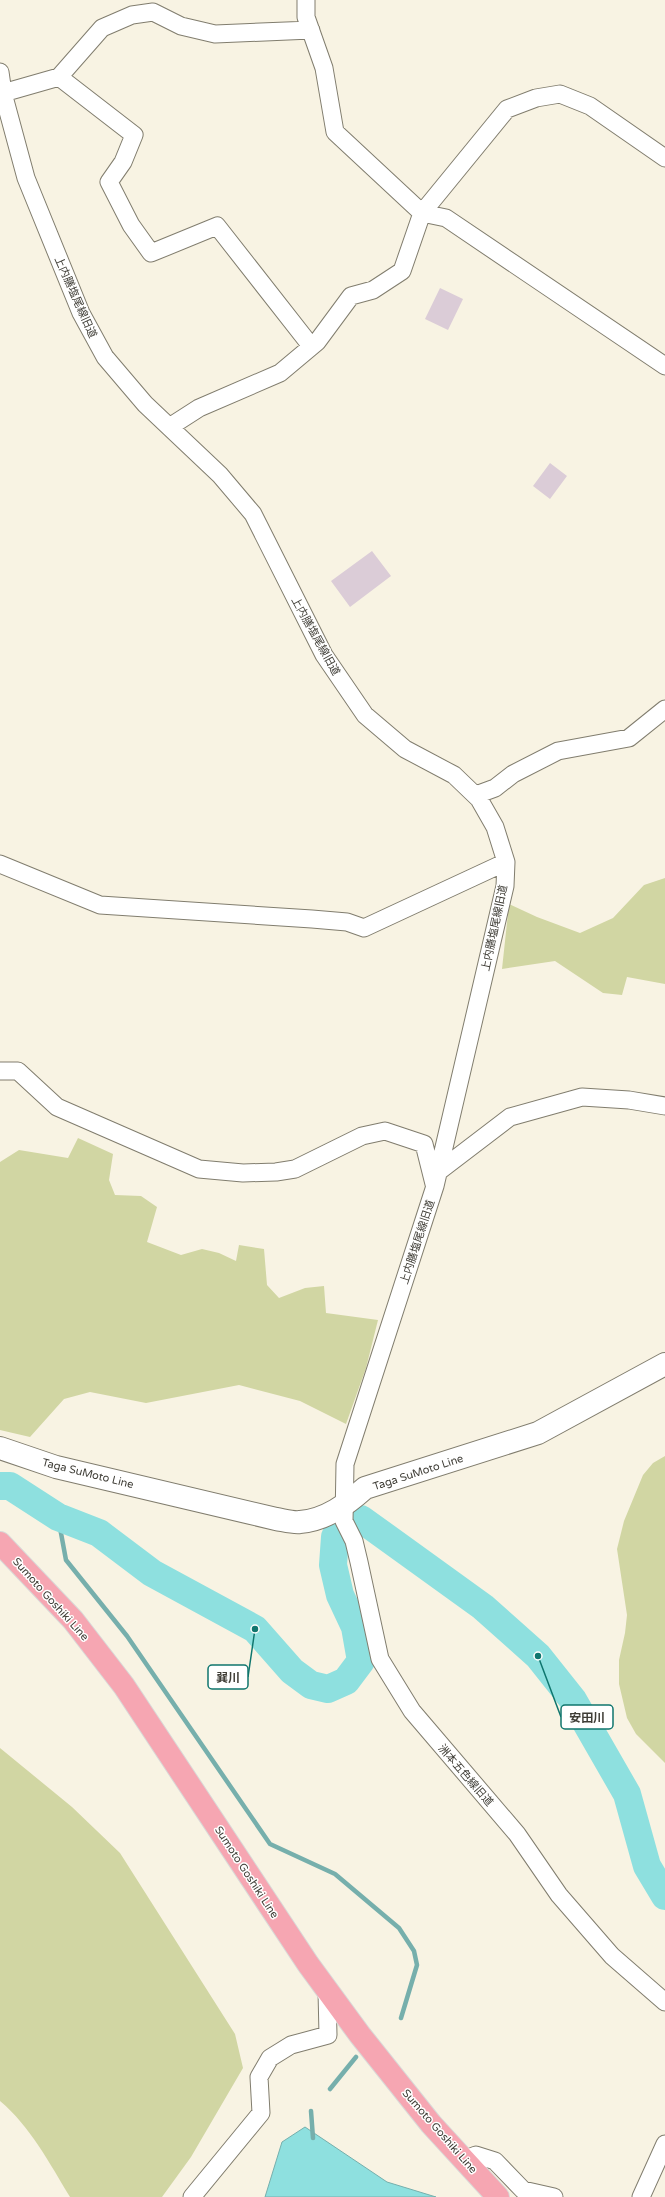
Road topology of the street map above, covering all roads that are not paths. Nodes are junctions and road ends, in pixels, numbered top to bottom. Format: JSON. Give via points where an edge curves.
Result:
{"nodes":[{"id":1,"x":306,"y":0,"type":"edge"},
{"id":2,"x":311,"y":30,"type":"junction"},
{"id":3,"x":0,"y":72,"type":"edge"},
{"id":4,"x":59,"y":77,"type":"junction"},
{"id":5,"x":3,"y":93,"type":"junction"},
{"id":6,"x":665,"y":158,"type":"edge"},
{"id":7,"x":422,"y":213,"type":"junction"},
{"id":8,"x":311,"y":346,"type":"junction"},
{"id":9,"x":665,"y":366,"type":"edge"},
{"id":10,"x":171,"y":426,"type":"junction"},
{"id":11,"x":665,"y":709,"type":"edge"},
{"id":12,"x":476,"y":795,"type":"junction"},
{"id":13,"x":506,"y":862,"type":"junction"},
{"id":14,"x":0,"y":864,"type":"edge"},
{"id":15,"x":0,"y":1071,"type":"edge"},
{"id":16,"x":665,"y":1106,"type":"edge"},
{"id":17,"x":436,"y":1179,"type":"junction"},
{"id":18,"x":665,"y":1364,"type":"edge"},
{"id":19,"x":0,"y":1448,"type":"edge"},
{"id":20,"x":345,"y":1514,"type":"junction"},
{"id":21,"x":0,"y":1543,"type":"edge"},
{"id":22,"x":327,"y":1990,"type":"junction"},
{"id":23,"x":665,"y":2002,"type":"edge"},
{"id":24,"x":665,"y":2144,"type":"edge"},
{"id":25,"x":463,"y":2160,"type":"junction"},
{"id":26,"x":192,"y":2197,"type":"edge"},
{"id":27,"x":498,"y":2197,"type":"edge"},
{"id":28,"x":554,"y":2197,"type":"edge"},
{"id":29,"x":641,"y":2197,"type":"edge"}],
"edges":[{"from":1,"to":2,"type":"street","via":[[306,17]]},
{"from":2,"to":4,"type":"street","via":[[215,34],[181,26],[153,12],[132,14],[102,28]]},
{"from":2,"to":7,"type":"street","via":[[324,68],[335,132]]},
{"from":3,"to":5,"type":"street","name":"上内膳塩尾線旧道"},
{"from":4,"to":5,"type":"street"},
{"from":4,"to":8,"type":"street","via":[[134,135],[123,162],[109,182],[131,225],[151,253],[217,226]]},
{"from":5,"to":10,"type":"street","name":"上内膳塩尾線旧道","via":[[26,178],[81,313],[105,357],[145,404]]},
{"from":6,"to":7,"type":"street","via":[[590,106],[560,94],[536,98],[507,109]]},
{"from":7,"to":8,"type":"street","via":[[402,271],[373,290],[351,296]]},
{"from":7,"to":9,"type":"street","via":[[446,218]]},
{"from":8,"to":10,"type":"street","via":[[280,373],[198,408]]},
{"from":10,"to":12,"type":"street","name":"上内膳塩尾線旧道","via":[[220,475],[253,514],[324,655],[356,704],[377,728],[405,749],[454,775]]},
{"from":11,"to":12,"type":"street","via":[[629,738],[558,751],[513,774],[495,788]]},
{"from":12,"to":13,"type":"street","name":"上内膳塩尾線旧道","via":[[495,827]]},
{"from":13,"to":14,"type":"street","via":[[364,928],[347,922],[100,905]]},
{"from":13,"to":17,"type":"street","name":"上内膳塩尾線旧道","via":[[505,886]]},
{"from":15,"to":17,"type":"street","via":[[18,1071],[57,1107],[199,1169],[243,1173],[295,1169],[362,1136],[385,1131],[424,1144]]},
{"from":16,"to":17,"type":"street","via":[[629,1100],[582,1097],[510,1117]]},
{"from":17,"to":20,"type":"street","name":"上内膳塩尾線旧道","via":[[345,1464]]},
{"from":18,"to":20,"type":"main road","name":"Taga SuMoto Line","via":[[538,1433],[365,1488]]},
{"from":19,"to":20,"type":"main road","name":"Taga SuMoto Line","via":[[56,1467],[276,1519],[300,1522],[326,1515]]},
{"from":20,"to":23,"type":"street","name":"洲本五色線旧道","via":[[354,1540],[380,1659],[412,1711],[517,1834],[560,1895],[607,1950]]},
{"from":21,"to":22,"type":"main road","name":"Sumoto Goshiki Line","via":[[72,1620],[124,1686]]},
{"from":22,"to":25,"type":"main road","name":"Sumoto Goshiki Line","via":[[431,2124]]},
{"from":22,"to":26,"type":"street","via":[[328,2035],[291,2045],[270,2058],[258,2077],[261,2114]]},
{"from":24,"to":29,"type":"street"},
{"from":25,"to":27,"type":"main road","name":"Sumoto Goshiki Line"},
{"from":25,"to":28,"type":"street","via":[[476,2155],[495,2161],[523,2190]]}]}
